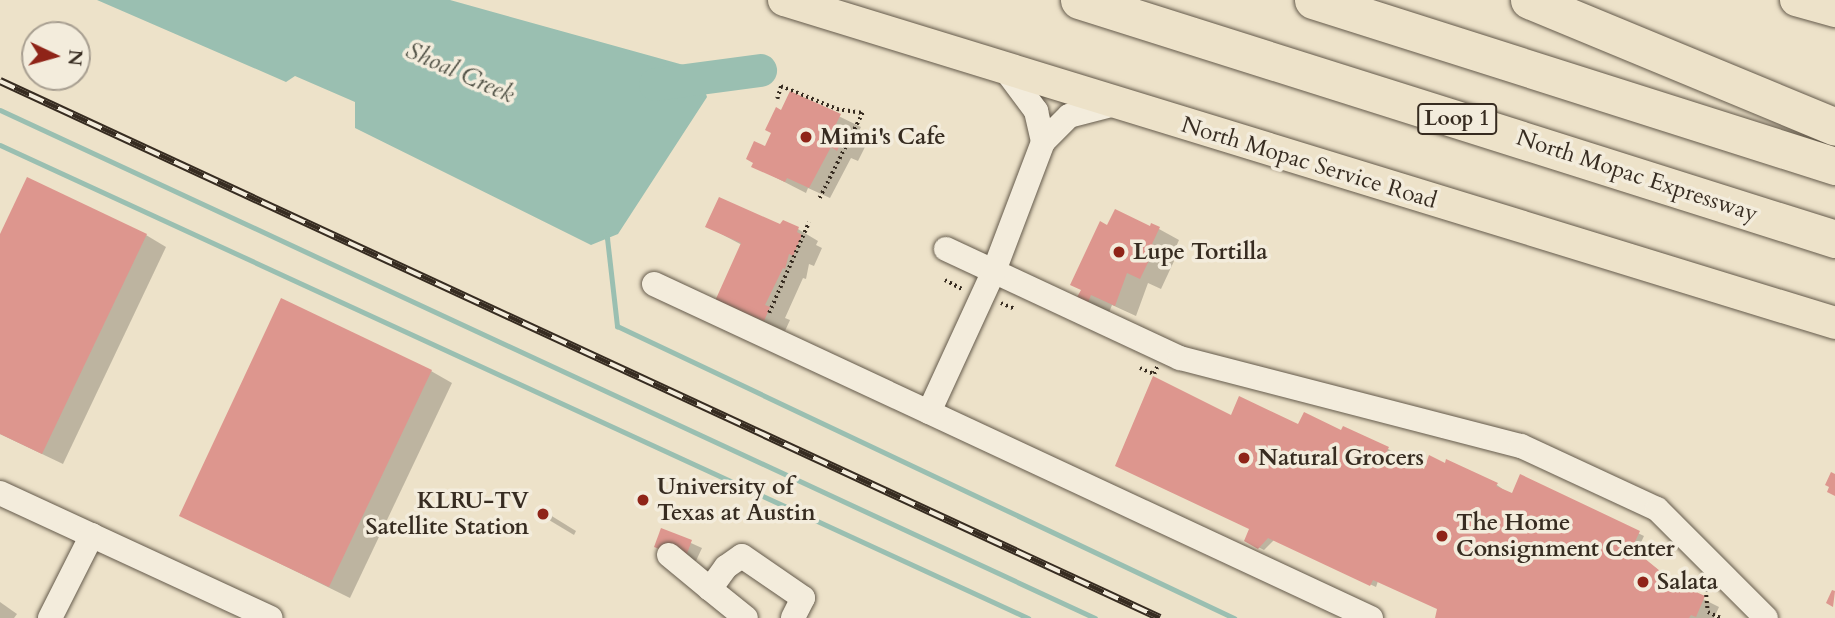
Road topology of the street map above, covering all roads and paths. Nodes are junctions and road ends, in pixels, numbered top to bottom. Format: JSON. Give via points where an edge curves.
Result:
{"nodes":[{"id":1,"x":784,"y":0,"type":"edge"},
{"id":2,"x":1079,"y":0,"type":"edge"},
{"id":3,"x":1160,"y":0,"type":"edge"},
{"id":4,"x":1313,"y":0,"type":"edge"},
{"id":5,"x":1374,"y":0,"type":"edge"},
{"id":6,"x":1529,"y":0,"type":"edge"},
{"id":7,"x":1796,"y":0,"type":"edge"},
{"id":8,"x":1835,"y":11,"type":"edge"},
{"id":9,"x":1004,"y":68,"type":"junction"},
{"id":10,"x":778,"y":99,"type":"dead end"},
{"id":11,"x":1115,"y":104,"type":"junction"},
{"id":12,"x":1835,"y":127,"type":"edge"},
{"id":13,"x":1043,"y":142,"type":"junction"},
{"id":14,"x":1835,"y":145,"type":"edge"},
{"id":15,"x":1835,"y":166,"type":"edge"},
{"id":16,"x":819,"y":200,"type":"dead end"},
{"id":17,"x":1835,"y":214,"type":"edge"},
{"id":18,"x":809,"y":222,"type":"dead end"},
{"id":19,"x":1835,"y":239,"type":"edge"},
{"id":20,"x":946,"y":249,"type":"dead end"},
{"id":21,"x":995,"y":271,"type":"junction"},
{"id":22,"x":945,"y":280,"type":"dead end"},
{"id":23,"x":653,"y":284,"type":"dead end"},
{"id":24,"x":963,"y":296,"type":"dead end"},
{"id":25,"x":769,"y":313,"type":"dead end"},
{"id":26,"x":1835,"y":323,"type":"edge"},
{"id":27,"x":1159,"y":364,"type":"dead end"},
{"id":28,"x":1140,"y":368,"type":"dead end"},
{"id":29,"x":929,"y":412,"type":"junction"},
{"id":30,"x":0,"y":493,"type":"edge"},
{"id":31,"x":92,"y":535,"type":"junction"},
{"id":32,"x":669,"y":555,"type":"dead end"},
{"id":33,"x":1700,"y":583,"type":"dead end"},
{"id":34,"x":710,"y":589,"type":"junction"},
{"id":35,"x":50,"y":618,"type":"edge"},
{"id":36,"x":270,"y":618,"type":"edge"},
{"id":37,"x":746,"y":618,"type":"edge"},
{"id":38,"x":793,"y":618,"type":"edge"},
{"id":39,"x":1371,"y":618,"type":"edge"},
{"id":40,"x":1721,"y":618,"type":"edge"},
{"id":41,"x":1766,"y":618,"type":"edge"}],
"edges":[{"from":1,"to":9,"type":"main road","name":"North Mopac Service Road"},
{"from":2,"to":19,"type":"highway","name":"North Mopac Expressway","number":"Loop 1"},
{"from":3,"to":17,"type":"highway"},
{"from":4,"to":15,"type":"highway"},
{"from":5,"to":14,"type":"highway"},
{"from":6,"to":12,"type":"highway"},
{"from":7,"to":8,"type":"main road"},
{"from":9,"to":11,"type":"main road","name":"North Mopac Service Road"},
{"from":9,"to":13,"type":"street","via":[[1036,111]]},
{"from":10,"to":16,"type":"path","via":[[781,86],[863,113]]},
{"from":11,"to":13,"type":"street","via":[[1069,116]]},
{"from":11,"to":26,"type":"main road","name":"North Mopac Service Road"},
{"from":13,"to":21,"type":"street"},
{"from":18,"to":25,"type":"path"},
{"from":20,"to":21,"type":"street"},
{"from":21,"to":29,"type":"street"},
{"from":21,"to":41,"type":"street","via":[[1180,358],[1521,446],[1657,509]]},
{"from":22,"to":24,"type":"path","via":[[962,288]]},
{"from":23,"to":29,"type":"street"},
{"from":27,"to":28,"type":"path","via":[[1154,374]]},
{"from":29,"to":39,"type":"street"},
{"from":30,"to":31,"type":"street"},
{"from":31,"to":35,"type":"street"},
{"from":31,"to":36,"type":"street"},
{"from":32,"to":34,"type":"street"},
{"from":33,"to":40,"type":"path","via":[[1708,592],[1708,612]]},
{"from":34,"to":37,"type":"street"},
{"from":34,"to":38,"type":"street","via":[[726,567],[742,556],[803,598]]}]}
